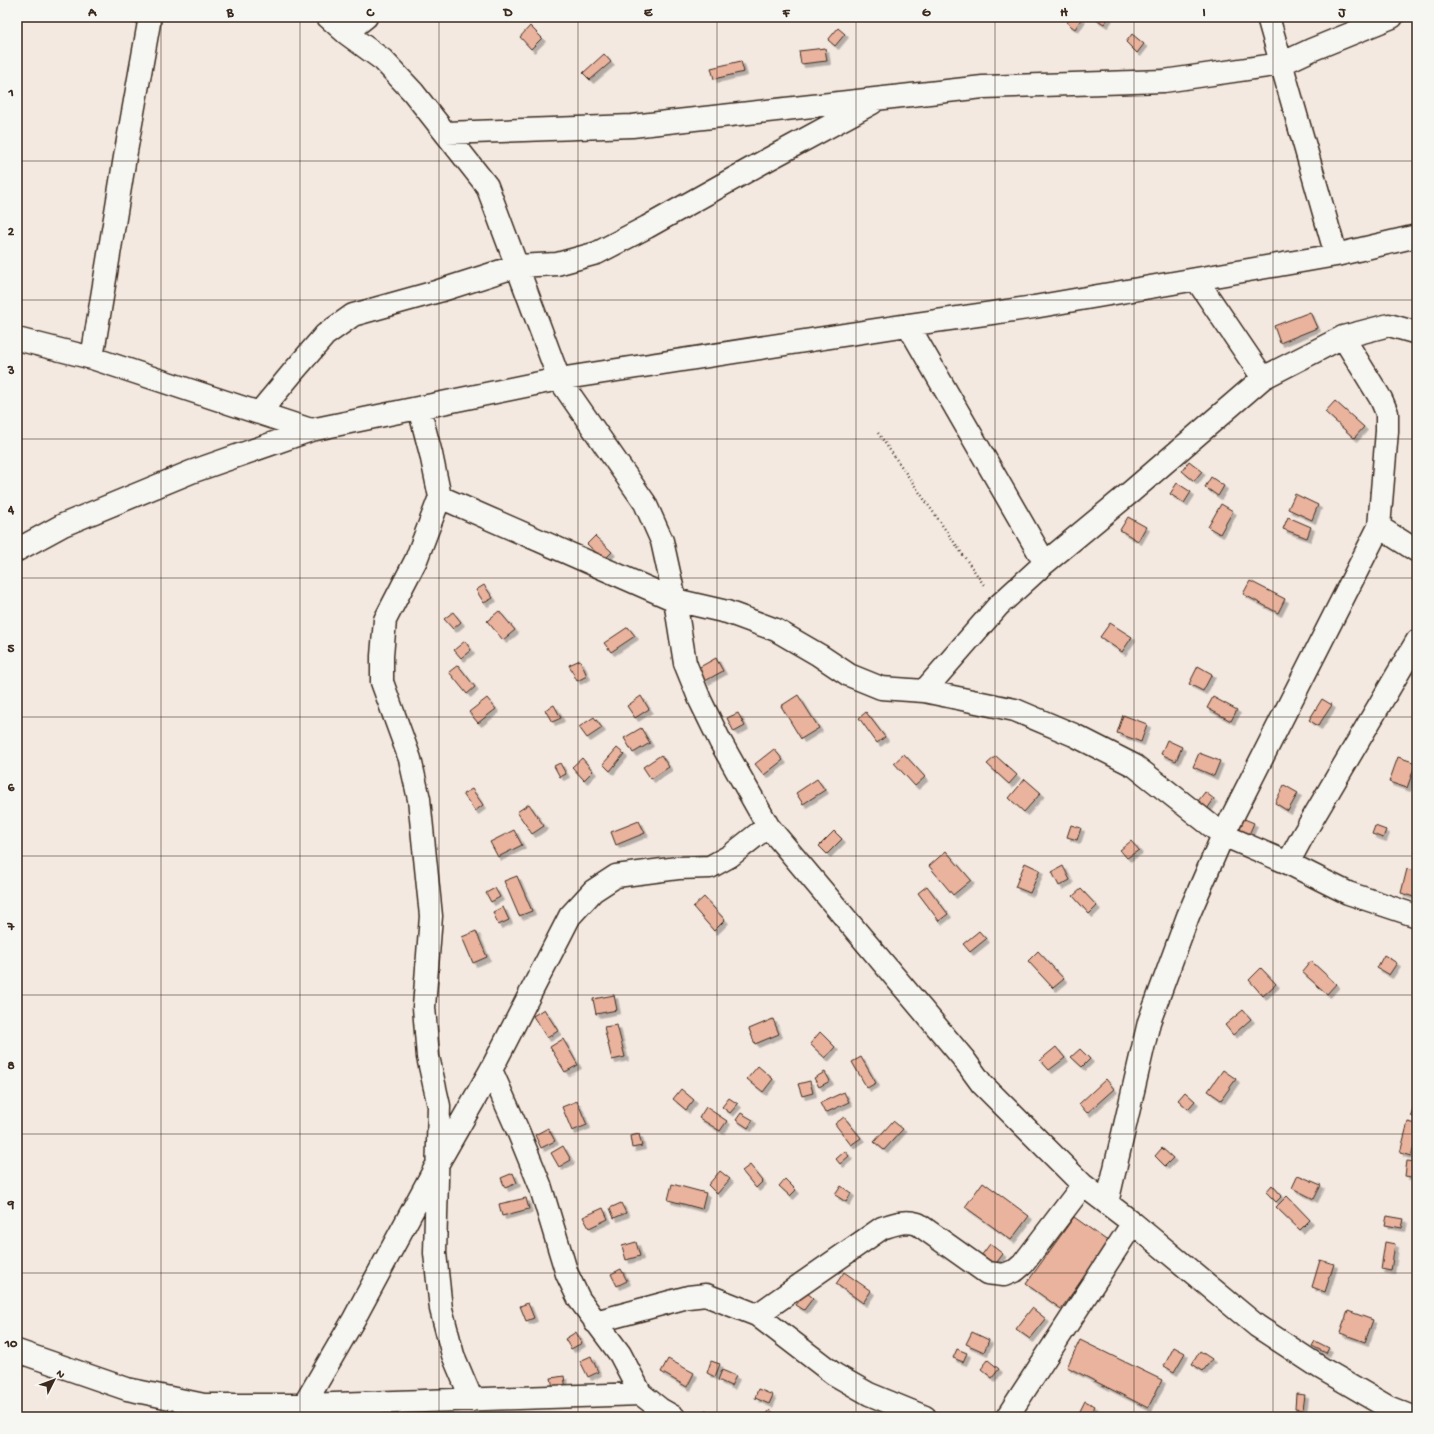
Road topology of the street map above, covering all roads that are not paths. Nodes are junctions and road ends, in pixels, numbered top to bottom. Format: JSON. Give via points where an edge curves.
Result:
{"nodes":[{"id":1,"x":150,"y":17,"type":"edge"},
{"id":2,"x":328,"y":17,"type":"edge"},
{"id":3,"x":366,"y":17,"type":"edge"},
{"id":4,"x":1268,"y":17,"type":"edge"},
{"id":5,"x":1392,"y":17,"type":"edge"},
{"id":6,"x":346,"y":33,"type":"junction"},
{"id":7,"x":1281,"y":64,"type":"junction"},
{"id":8,"x":882,"y":98,"type":"junction"},
{"id":9,"x":446,"y":133,"type":"junction"},
{"id":10,"x":1417,"y":236,"type":"edge"},
{"id":11,"x":1336,"y":254,"type":"junction"},
{"id":12,"x":517,"y":266,"type":"junction"},
{"id":13,"x":1196,"y":279,"type":"junction"},
{"id":14,"x":908,"y":325,"type":"junction"},
{"id":15,"x":1417,"y":333,"type":"edge"},
{"id":16,"x":1344,"y":336,"type":"junction"},
{"id":17,"x":17,"y":338,"type":"edge"},
{"id":18,"x":92,"y":358,"type":"junction"},
{"id":19,"x":1263,"y":378,"type":"junction"},
{"id":20,"x":559,"y":379,"type":"junction"},
{"id":21,"x":419,"y":408,"type":"junction"},
{"id":22,"x":259,"y":413,"type":"junction"},
{"id":23,"x":311,"y":430,"type":"junction"},
{"id":24,"x":440,"y":497,"type":"junction"},
{"id":25,"x":1379,"y":527,"type":"junction"},
{"id":26,"x":17,"y":550,"type":"edge"},
{"id":27,"x":1417,"y":551,"type":"edge"},
{"id":28,"x":1045,"y":563,"type":"junction"},
{"id":29,"x":675,"y":600,"type":"junction"},
{"id":30,"x":1417,"y":641,"type":"edge"},
{"id":31,"x":924,"y":691,"type":"junction"},
{"id":32,"x":768,"y":826,"type":"junction"},
{"id":33,"x":1223,"y":835,"type":"junction"},
{"id":34,"x":1288,"y":863,"type":"junction"},
{"id":35,"x":1417,"y":916,"type":"edge"},
{"id":36,"x":491,"y":1070,"type":"junction"},
{"id":37,"x":438,"y":1163,"type":"junction"},
{"id":38,"x":1083,"y":1185,"type":"junction"},
{"id":39,"x":1107,"y":1203,"type":"junction"},
{"id":40,"x":1133,"y":1223,"type":"junction"},
{"id":41,"x":757,"y":1315,"type":"junction"},
{"id":42,"x":595,"y":1322,"type":"junction"},
{"id":43,"x":17,"y":1351,"type":"edge"},
{"id":44,"x":641,"y":1394,"type":"junction"},
{"id":45,"x":472,"y":1400,"type":"junction"},
{"id":46,"x":302,"y":1411,"type":"edge"},
{"id":47,"x":921,"y":1416,"type":"edge"},
{"id":48,"x":674,"y":1417,"type":"edge"},
{"id":49,"x":1007,"y":1417,"type":"edge"},
{"id":50,"x":1413,"y":1417,"type":"edge"}],
"edges":[{"from":1,"to":18,"type":"street"},
{"from":2,"to":6,"type":"street"},
{"from":3,"to":6,"type":"street"},
{"from":4,"to":7,"type":"street"},
{"from":5,"to":7,"type":"street"},
{"from":6,"to":9,"type":"street","via":[[382,60],[413,92]]},
{"from":7,"to":8,"type":"street","via":[[1164,81],[983,87]]},
{"from":7,"to":11,"type":"street"},
{"from":8,"to":9,"type":"street","via":[[632,126]]},
{"from":8,"to":12,"type":"street","via":[[597,252],[557,264]]},
{"from":9,"to":12,"type":"street","via":[[487,186]]},
{"from":10,"to":11,"type":"street"},
{"from":11,"to":13,"type":"street"},
{"from":12,"to":20,"type":"street"},
{"from":12,"to":22,"type":"street","via":[[353,315],[325,335]]},
{"from":13,"to":14,"type":"street","via":[[1034,307]]},
{"from":13,"to":19,"type":"street"},
{"from":14,"to":20,"type":"street"},
{"from":14,"to":28,"type":"street"},
{"from":15,"to":16,"type":"street","via":[[1389,326]]},
{"from":16,"to":19,"type":"street"},
{"from":16,"to":25,"type":"street","via":[[1387,413]]},
{"from":17,"to":18,"type":"street"},
{"from":18,"to":22,"type":"street"},
{"from":19,"to":28,"type":"street"},
{"from":20,"to":21,"type":"street"},
{"from":20,"to":29,"type":"street","via":[[645,503],[662,541]]},
{"from":21,"to":23,"type":"street"},
{"from":21,"to":24,"type":"street"},
{"from":22,"to":23,"type":"street"},
{"from":23,"to":26,"type":"street","via":[[191,472],[63,525]]},
{"from":24,"to":29,"type":"street"},
{"from":24,"to":37,"type":"street","via":[[416,560],[385,620],[382,656],[382,682],[410,759],[419,799],[431,916],[424,1007],[428,1057],[439,1106]]},
{"from":25,"to":27,"type":"street"},
{"from":25,"to":33,"type":"street"},
{"from":28,"to":31,"type":"street","via":[[998,606]]},
{"from":29,"to":31,"type":"street","via":[[727,612],[776,630],[849,675],[881,688]]},
{"from":29,"to":32,"type":"street","via":[[685,663],[700,700]]},
{"from":30,"to":34,"type":"street"},
{"from":31,"to":33,"type":"street","via":[[1014,710],[1074,735],[1135,766]]},
{"from":32,"to":36,"type":"street","via":[[730,856],[710,867],[678,868],[616,876],[594,891],[570,916]]},
{"from":32,"to":38,"type":"street","via":[[982,1084]]},
{"from":33,"to":34,"type":"street"},
{"from":33,"to":39,"type":"street","via":[[1188,916],[1149,1022]]},
{"from":34,"to":35,"type":"street","via":[[1348,893]]},
{"from":36,"to":37,"type":"street"},
{"from":36,"to":42,"type":"street","via":[[540,1185],[568,1274],[579,1299]]},
{"from":37,"to":45,"type":"street","via":[[435,1253],[441,1309],[453,1355]]},
{"from":37,"to":46,"type":"street"},
{"from":38,"to":39,"type":"street"},
{"from":38,"to":41,"type":"street","via":[[1023,1264],[1004,1275],[987,1273],[918,1224],[901,1222],[882,1228]]},
{"from":39,"to":40,"type":"street"},
{"from":40,"to":49,"type":"street"},
{"from":40,"to":50,"type":"street","via":[[1257,1326],[1341,1380],[1388,1407]]},
{"from":41,"to":42,"type":"street","via":[[706,1295],[688,1297]]},
{"from":41,"to":47,"type":"street","via":[[834,1374],[869,1394]]},
{"from":42,"to":44,"type":"street","via":[[620,1354]]},
{"from":43,"to":46,"type":"street","via":[[127,1388],[204,1405]]},
{"from":44,"to":45,"type":"street"},
{"from":44,"to":48,"type":"street"},
{"from":45,"to":46,"type":"street"}]}
